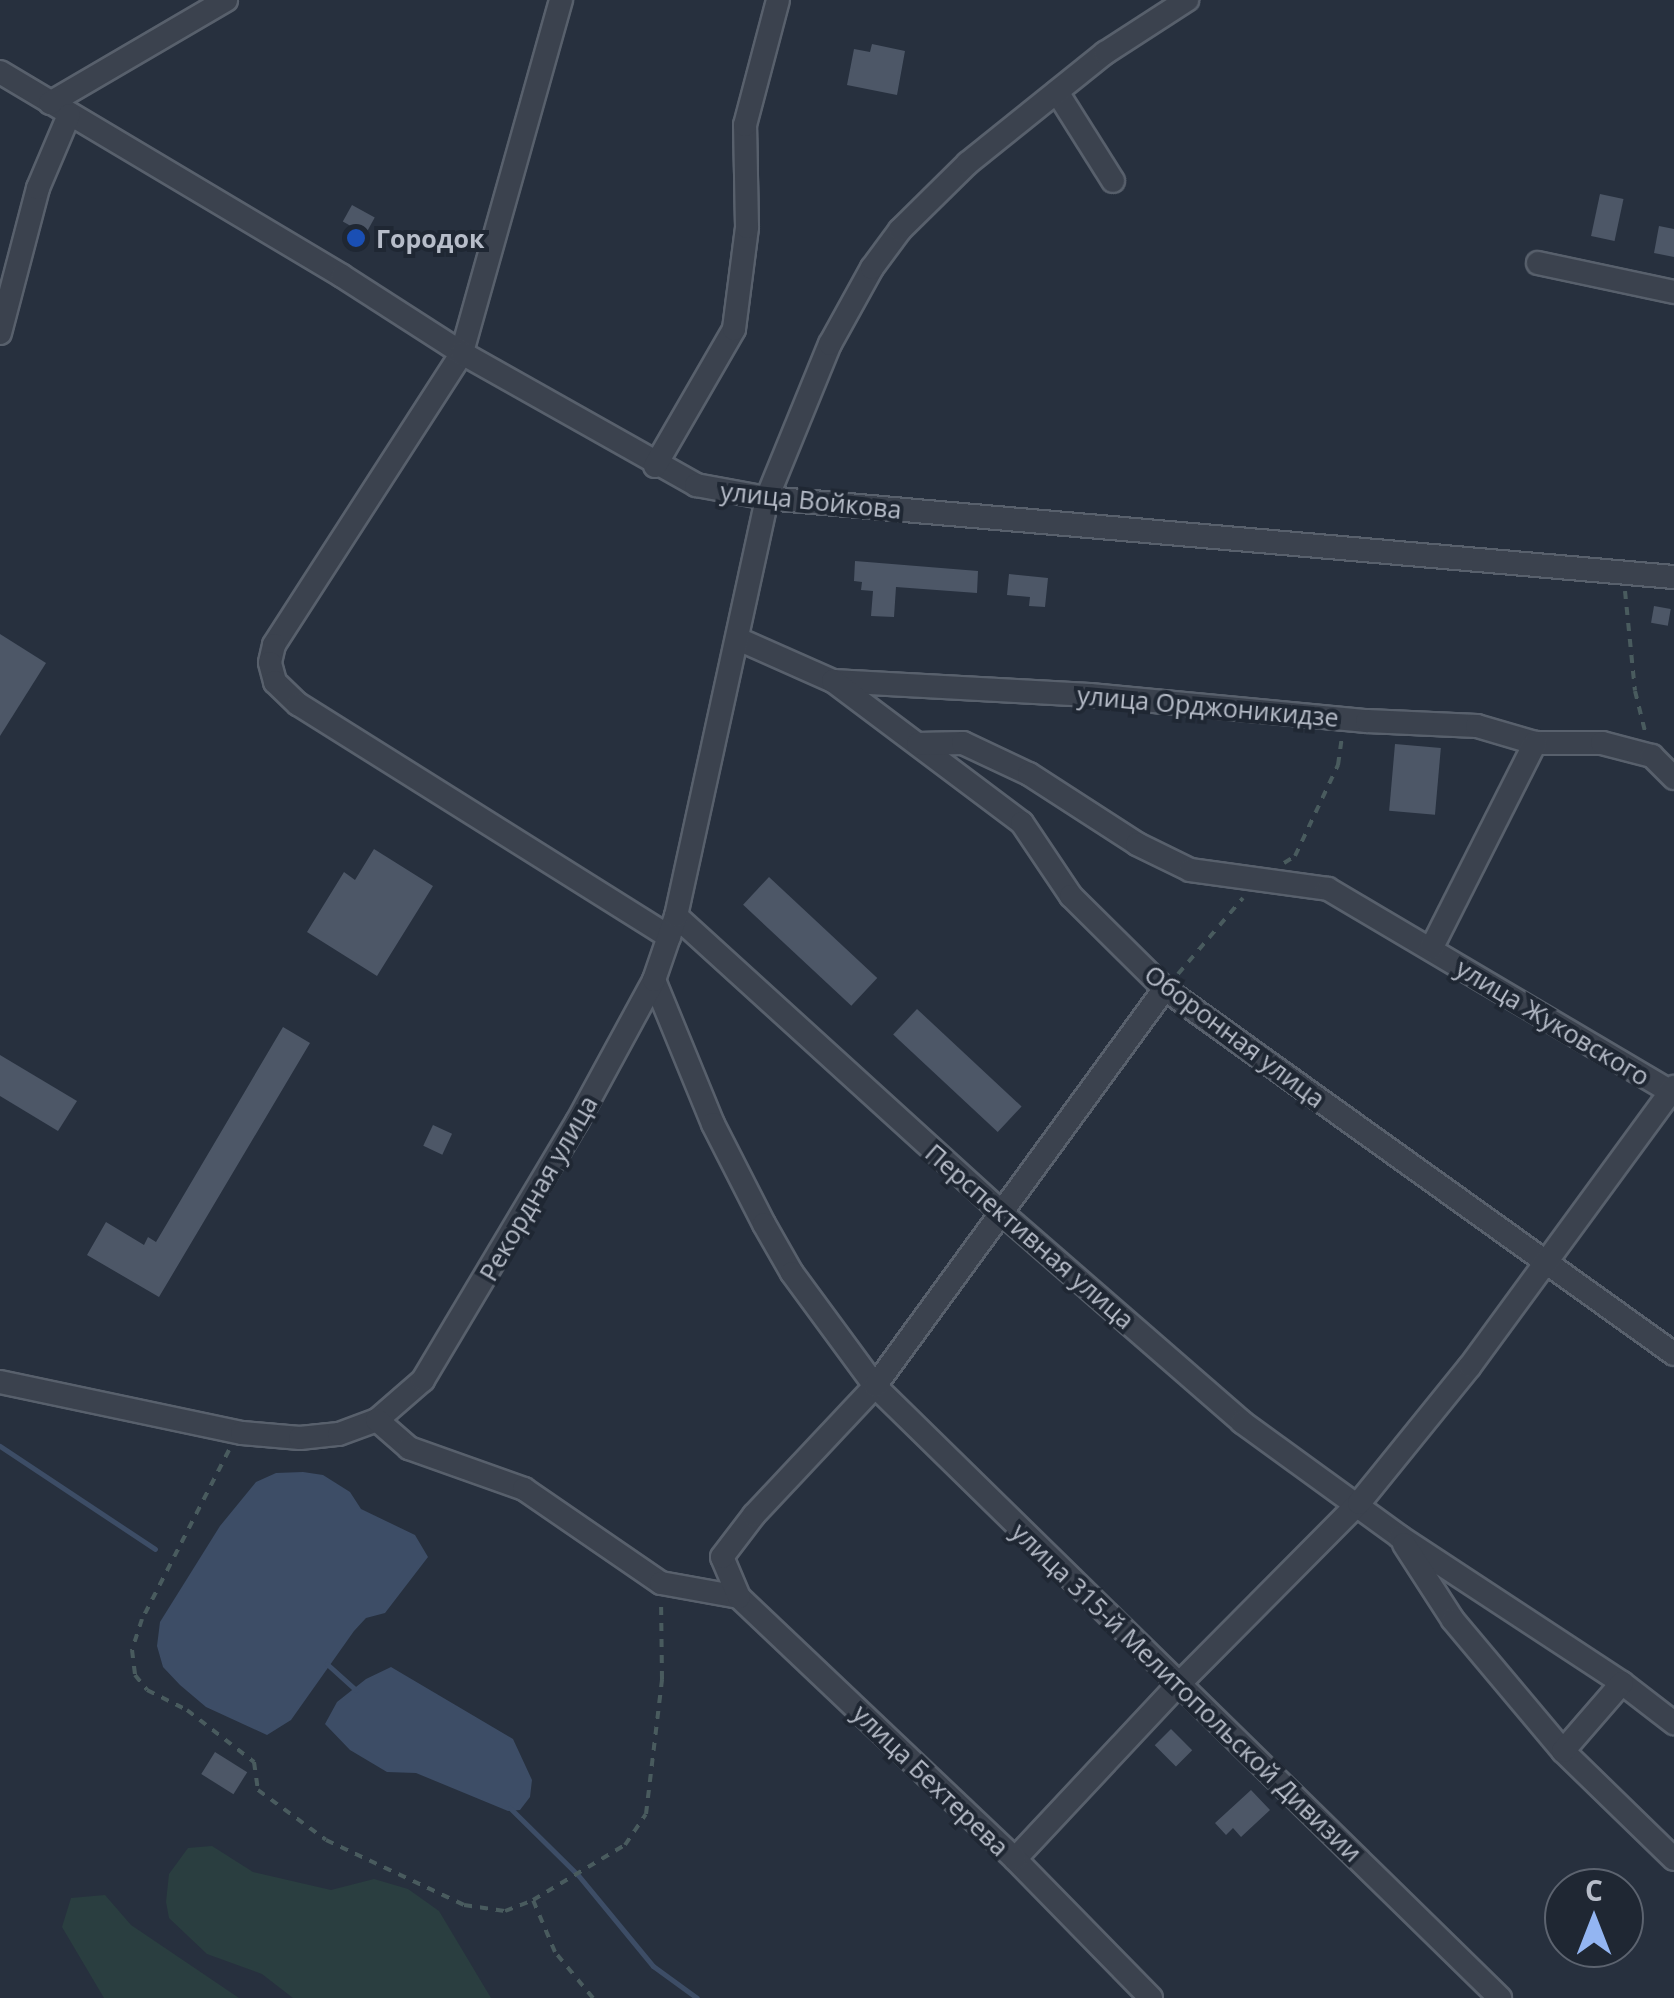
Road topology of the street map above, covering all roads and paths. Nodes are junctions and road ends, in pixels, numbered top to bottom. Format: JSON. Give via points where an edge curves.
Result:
{"nodes":[{"id":1,"x":226,"y":0,"type":"edge"},
{"id":2,"x":561,"y":0,"type":"edge"},
{"id":3,"x":778,"y":0,"type":"edge"},
{"id":4,"x":1186,"y":0,"type":"edge"},
{"id":5,"x":0,"y":72,"type":"edge"},
{"id":6,"x":1057,"y":92,"type":"junction"},
{"id":7,"x":60,"y":109,"type":"junction"},
{"id":8,"x":1113,"y":182,"type":"dead end"},
{"id":9,"x":1538,"y":263,"type":"dead end"},
{"id":10,"x":1674,"y":292,"type":"edge"},
{"id":11,"x":0,"y":333,"type":"edge"},
{"id":12,"x":462,"y":353,"type":"junction"},
{"id":13,"x":655,"y":466,"type":"junction"},
{"id":14,"x":767,"y":498,"type":"junction"},
{"id":15,"x":1623,"y":572,"type":"junction"},
{"id":16,"x":1674,"y":577,"type":"edge"},
{"id":17,"x":738,"y":639,"type":"junction"},
{"id":18,"x":833,"y":680,"type":"junction"},
{"id":19,"x":1536,"y":743,"type":"junction"},
{"id":20,"x":918,"y":744,"type":"junction"},
{"id":21,"x":1652,"y":756,"type":"junction"},
{"id":22,"x":1674,"y":778,"type":"edge"},
{"id":23,"x":673,"y":926,"type":"junction"},
{"id":24,"x":1432,"y":949,"type":"junction"},
{"id":25,"x":654,"y":980,"type":"junction"},
{"id":26,"x":1165,"y":989,"type":"junction"},
{"id":27,"x":1673,"y":1091,"type":"edge"},
{"id":28,"x":1002,"y":1214,"type":"junction"},
{"id":29,"x":1546,"y":1262,"type":"junction"},
{"id":30,"x":1674,"y":1354,"type":"edge"},
{"id":31,"x":0,"y":1382,"type":"edge"},
{"id":32,"x":875,"y":1386,"type":"junction"},
{"id":33,"x":377,"y":1420,"type":"junction"},
{"id":34,"x":242,"y":1433,"type":"junction"},
{"id":35,"x":1359,"y":1503,"type":"junction"},
{"id":36,"x":1400,"y":1537,"type":"junction"},
{"id":37,"x":661,"y":1583,"type":"junction"},
{"id":38,"x":739,"y":1598,"type":"junction"},
{"id":39,"x":1622,"y":1682,"type":"junction"},
{"id":40,"x":1179,"y":1684,"type":"junction"},
{"id":41,"x":1674,"y":1724,"type":"edge"},
{"id":42,"x":1563,"y":1751,"type":"junction"},
{"id":43,"x":1674,"y":1859,"type":"edge"},
{"id":44,"x":1015,"y":1860,"type":"junction"},
{"id":45,"x":534,"y":1900,"type":"junction"},
{"id":46,"x":593,"y":1998,"type":"edge"},
{"id":47,"x":1150,"y":1998,"type":"edge"},
{"id":48,"x":1500,"y":1998,"type":"edge"}],
"edges":[{"from":1,"to":7,"type":"street"},
{"from":2,"to":12,"type":"street"},
{"from":3,"to":13,"type":"street","via":[[745,125],[747,227],[734,329]]},
{"from":4,"to":6,"type":"street","name":"Рекордная улица"},
{"from":5,"to":7,"type":"street","name":"улица Войкова"},
{"from":6,"to":8,"type":"street"},
{"from":6,"to":14,"type":"street","name":"Рекордная улица","via":[[968,163],[872,268],[830,344]]},
{"from":7,"to":11,"type":"street"},
{"from":7,"to":12,"type":"street","name":"улица Войкова"},
{"from":9,"to":10,"type":"street"},
{"from":12,"to":13,"type":"street","name":"улица Войкова"},
{"from":12,"to":23,"type":"street","name":"Перспективная улица","via":[[274,645],[275,682],[298,704]]},
{"from":13,"to":14,"type":"street","name":"улица Войкова","via":[[718,492]]},
{"from":14,"to":15,"type":"street","name":"улица Войкова"},
{"from":14,"to":17,"type":"street","name":"Рекордная улица"},
{"from":15,"to":16,"type":"street","name":"улица Войкова"},
{"from":15,"to":21,"type":"path","via":[[1634,691]]},
{"from":17,"to":18,"type":"street","name":"улица Орджоникидзе"},
{"from":17,"to":23,"type":"street","name":"Рекордная улица"},
{"from":18,"to":19,"type":"street","name":"улица Орджоникидзе","via":[[1477,726]]},
{"from":18,"to":20,"type":"street","name":"Оборонная улица"},
{"from":19,"to":21,"type":"street","name":"улица Орджоникидзе","via":[[1602,743]]},
{"from":19,"to":24,"type":"street"},
{"from":20,"to":24,"type":"street","name":"улица Жуковского","via":[[963,743],[1029,774],[1190,870],[1328,888]]},
{"from":20,"to":26,"type":"street","name":"Оборонная улица","via":[[1022,823],[1070,896]]},
{"from":21,"to":22,"type":"street"},
{"from":23,"to":25,"type":"street","name":"Рекордная улица"},
{"from":23,"to":28,"type":"street","name":"Перспективная улица"},
{"from":24,"to":27,"type":"street","name":"улица Жуковского"},
{"from":25,"to":32,"type":"street","name":"улица 315-й Мелитопольской Дивизии","via":[[712,1124],[764,1224]]},
{"from":25,"to":33,"type":"street","name":"Рекордная улица","via":[[423,1380]]},
{"from":26,"to":28,"type":"street"},
{"from":26,"to":29,"type":"street","name":"Оборонная улица"},
{"from":27,"to":29,"type":"street"},
{"from":28,"to":32,"type":"street"},
{"from":28,"to":35,"type":"street","name":"Перспективная улица","via":[[1242,1422]]},
{"from":29,"to":30,"type":"street","name":"Оборонная улица"},
{"from":29,"to":35,"type":"street"},
{"from":31,"to":34,"type":"street"},
{"from":32,"to":38,"type":"street","name":"улица Бехтерева","via":[[722,1556]]},
{"from":32,"to":40,"type":"street","name":"улица 315-й Мелитопольской Дивизии"},
{"from":33,"to":34,"type":"street","via":[[320,1438]]},
{"from":33,"to":37,"type":"street","via":[[409,1448],[524,1490]]},
{"from":34,"to":45,"type":"path","via":[[149,1605],[132,1650],[135,1675],[147,1690],[187,1710],[254,1762],[258,1790],[326,1840],[464,1905],[505,1911]]},
{"from":35,"to":36,"type":"street","name":"Перспективная улица"},
{"from":35,"to":40,"type":"street"},
{"from":36,"to":39,"type":"street","name":"Перспективная улица"},
{"from":36,"to":42,"type":"street","name":"Перспективная улица","via":[[1452,1620]]},
{"from":37,"to":38,"type":"street"},
{"from":37,"to":45,"type":"path","via":[[662,1679],[646,1814],[626,1845]]},
{"from":38,"to":44,"type":"street","name":"улица Бехтерева"},
{"from":39,"to":41,"type":"street","name":"Перспективная улица"},
{"from":39,"to":42,"type":"street"},
{"from":40,"to":44,"type":"street"},
{"from":40,"to":48,"type":"street","name":"улица 315-й Мелитопольской Дивизии"},
{"from":42,"to":43,"type":"street","name":"Перспективная улица"},
{"from":44,"to":47,"type":"street","name":"улица Бехтерева"},
{"from":45,"to":46,"type":"path","via":[[555,1952]]}]}
